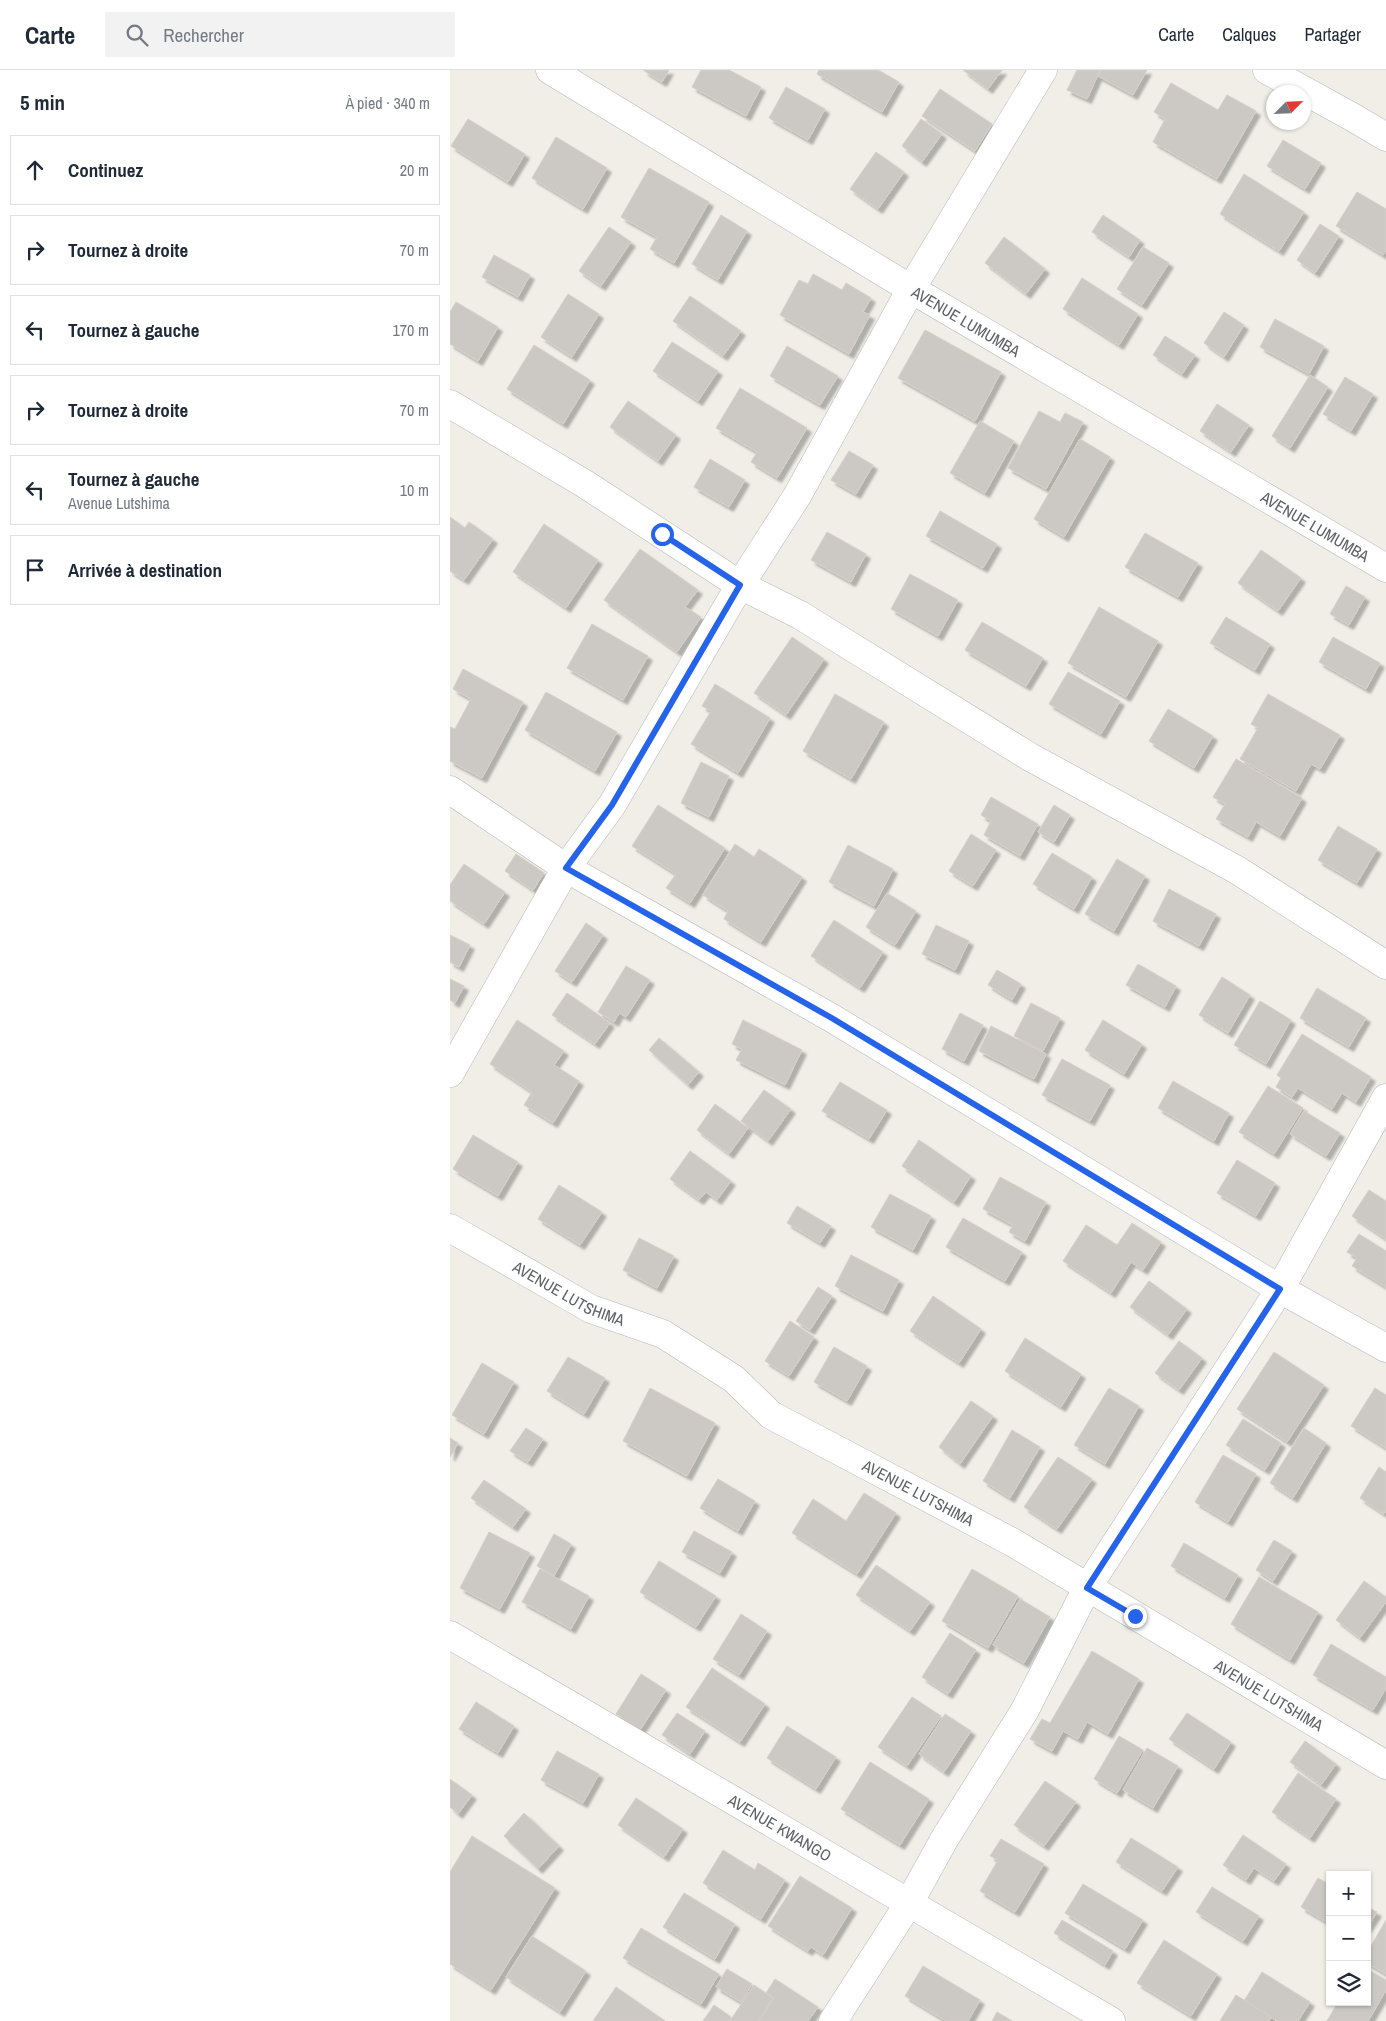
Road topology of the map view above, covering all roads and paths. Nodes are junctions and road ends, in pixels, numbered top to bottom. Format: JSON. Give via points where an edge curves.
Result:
{"nodes":[{"id":1,"x":550,"y":70,"type":"edge"},
{"id":2,"x":1043,"y":70,"type":"edge"},
{"id":3,"x":1268,"y":70,"type":"edge"},
{"id":4,"x":1386,"y":137,"type":"edge"},
{"id":5,"x":911,"y":289,"type":"junction"},
{"id":6,"x":450,"y":404,"type":"edge"},
{"id":7,"x":1386,"y":568,"type":"edge"},
{"id":8,"x":740,"y":585,"type":"junction"},
{"id":9,"x":450,"y":790,"type":"edge"},
{"id":10,"x":566,"y":868,"type":"junction"},
{"id":11,"x":1386,"y":966,"type":"edge"},
{"id":12,"x":450,"y":1073,"type":"edge"},
{"id":13,"x":1386,"y":1098,"type":"edge"},
{"id":14,"x":450,"y":1228,"type":"edge"},
{"id":15,"x":1280,"y":1289,"type":"junction"},
{"id":16,"x":1386,"y":1348,"type":"edge"},
{"id":17,"x":1087,"y":1588,"type":"junction"},
{"id":18,"x":450,"y":1634,"type":"edge"},
{"id":19,"x":1386,"y":1764,"type":"edge"},
{"id":20,"x":909,"y":1903,"type":"junction"},
{"id":21,"x":833,"y":2021,"type":"edge"},
{"id":22,"x":1111,"y":2021,"type":"edge"}],
"edges":[{"from":1,"to":5,"type":"street","name":"AVENUE LUMUMBA"},
{"from":2,"to":5,"type":"street"},
{"from":3,"to":4,"type":"street"},
{"from":5,"to":7,"type":"street","name":"AVENUE LUMUMBA"},
{"from":5,"to":8,"type":"street","via":[[797,496]]},
{"from":6,"to":8,"type":"street","via":[[585,484]]},
{"from":8,"to":10,"type":"street","via":[[612,805]]},
{"from":8,"to":11,"type":"street","via":[[800,615],[1030,757],[1237,870]]},
{"from":9,"to":10,"type":"street"},
{"from":10,"to":12,"type":"street"},
{"from":10,"to":15,"type":"street","via":[[830,1017]]},
{"from":13,"to":15,"type":"street"},
{"from":14,"to":17,"type":"street","name":"AVENUE LUTSHIMA","via":[[591,1309],[663,1334],[734,1379],[771,1416],[1012,1542]]},
{"from":15,"to":16,"type":"street"},
{"from":15,"to":17,"type":"street"},
{"from":17,"to":19,"type":"street","name":"AVENUE LUTSHIMA"},
{"from":17,"to":20,"type":"street","via":[[1025,1710],[945,1838]]},
{"from":18,"to":20,"type":"street","name":"AVENUE KWANGO"},
{"from":20,"to":21,"type":"street"},
{"from":20,"to":22,"type":"street","name":"AVENUE KWANGO"}]}
